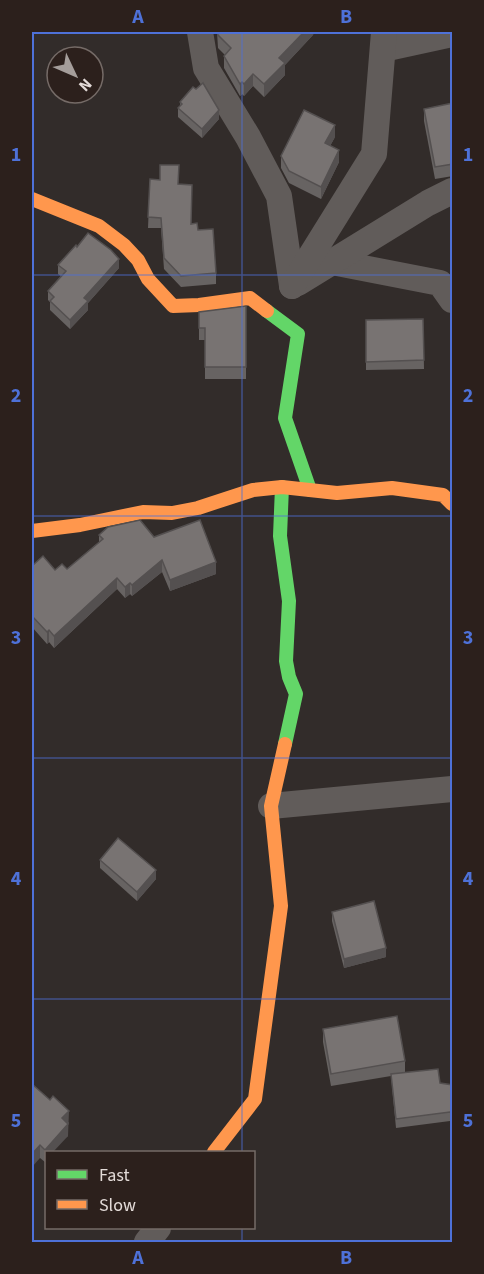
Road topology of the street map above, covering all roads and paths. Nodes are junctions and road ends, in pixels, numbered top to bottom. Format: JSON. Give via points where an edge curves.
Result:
{"nodes":[{"id":1,"x":200,"y":32,"type":"edge"},
{"id":2,"x":453,"y":34,"type":"edge"},
{"id":3,"x":384,"y":40,"type":"edge"},
{"id":4,"x":453,"y":191,"type":"edge"},
{"id":5,"x":32,"y":199,"type":"edge"},
{"id":6,"x":332,"y":262,"type":"junction"},
{"id":7,"x":292,"y":286,"type":"junction"},
{"id":8,"x":453,"y":300,"type":"edge"},
{"id":9,"x":282,"y":487,"type":"junction"},
{"id":10,"x":310,"y":490,"type":"junction"},
{"id":11,"x":453,"y":504,"type":"edge"},
{"id":12,"x":32,"y":531,"type":"edge"},
{"id":13,"x":453,"y":789,"type":"edge"},
{"id":14,"x":271,"y":806,"type":"junction"},
{"id":15,"x":215,"y":1151,"type":"edge"},
{"id":16,"x":157,"y":1229,"type":"edge"},
{"id":17,"x":147,"y":1242,"type":"edge"}],
"edges":[{"from":1,"to":7,"type":"street","via":[[206,68],[279,196]]},
{"from":2,"to":3,"type":"street"},
{"from":3,"to":7,"type":"street","via":[[374,154]]},
{"from":4,"to":6,"type":"street"},
{"from":5,"to":10,"type":"street","via":[[99,226],[138,260],[148,279],[173,306],[250,298],[298,334],[285,418]]},
{"from":6,"to":7,"type":"street"},
{"from":6,"to":8,"type":"street","via":[[440,282]]},
{"from":9,"to":10,"type":"street"},
{"from":9,"to":12,"type":"street","via":[[253,490],[172,513],[143,512]]},
{"from":9,"to":14,"type":"street","via":[[280,536],[289,601],[286,661],[296,694]]},
{"from":10,"to":11,"type":"street","via":[[337,493],[392,488],[443,495]]},
{"from":13,"to":14,"type":"street"},
{"from":14,"to":15,"type":"street","via":[[281,906],[255,1099]]},
{"from":16,"to":17,"type":"street"}]}
